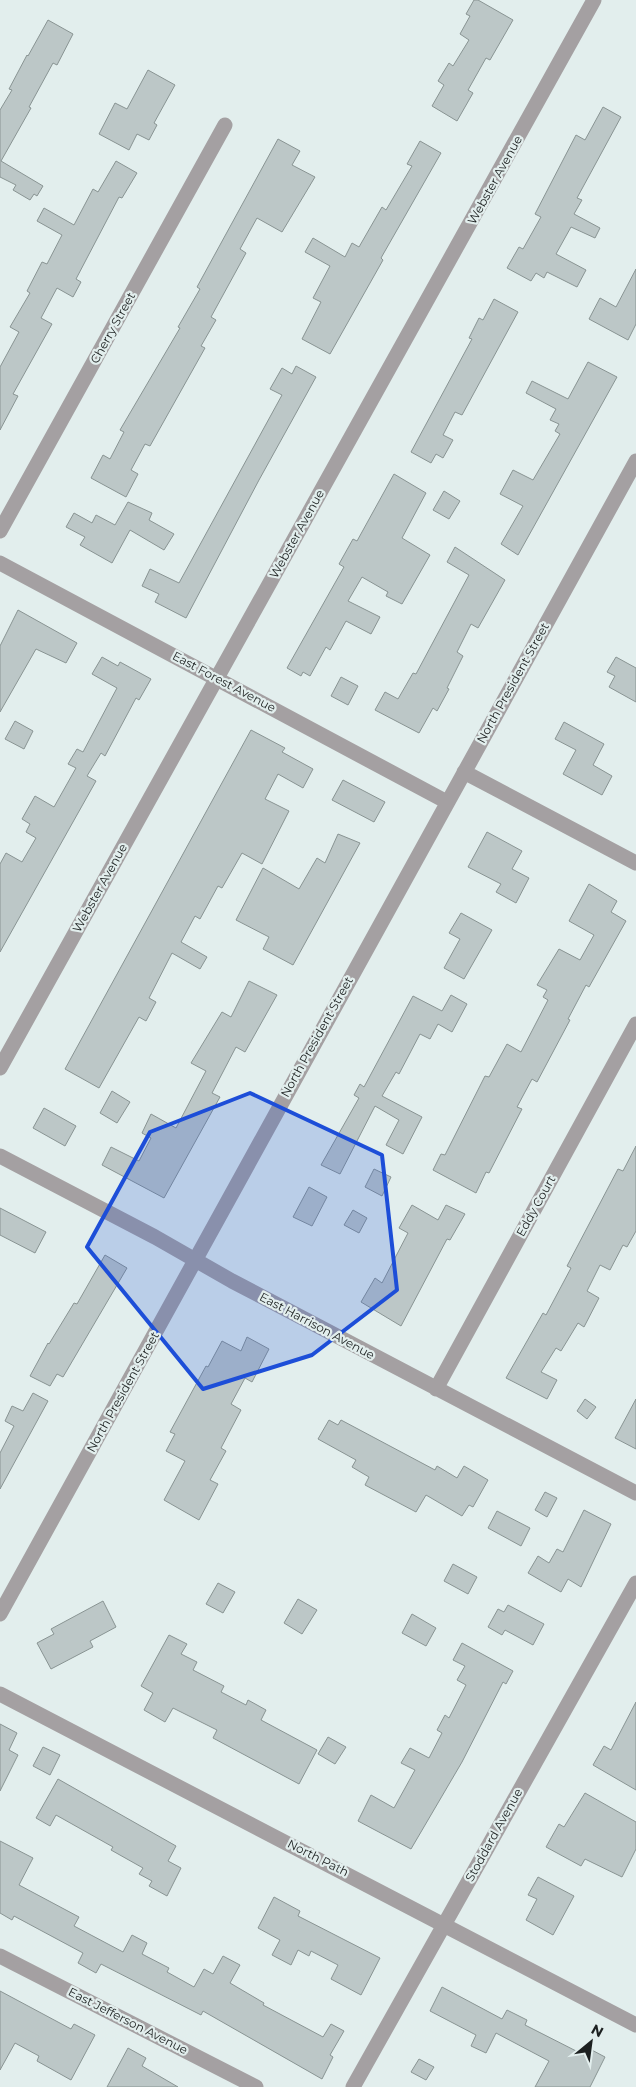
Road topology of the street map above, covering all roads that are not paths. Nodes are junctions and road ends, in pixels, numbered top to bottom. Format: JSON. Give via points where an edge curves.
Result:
{"nodes":[{"id":1,"x":594,"y":0,"type":"edge"},
{"id":2,"x":225,"y":124,"type":"dead end"},
{"id":3,"x":636,"y":461,"type":"edge"},
{"id":4,"x":0,"y":531,"type":"edge"},
{"id":5,"x":0,"y":563,"type":"edge"},
{"id":6,"x":216,"y":678,"type":"junction"},
{"id":7,"x":464,"y":772,"type":"junction"},
{"id":8,"x":447,"y":802,"type":"junction"},
{"id":9,"x":636,"y":863,"type":"edge"},
{"id":10,"x":636,"y":1024,"type":"edge"},
{"id":11,"x":0,"y":1068,"type":"edge"},
{"id":12,"x":0,"y":1156,"type":"edge"},
{"id":13,"x":194,"y":1260,"type":"junction"},
{"id":14,"x":436,"y":1389,"type":"junction"},
{"id":15,"x":636,"y":1493,"type":"edge"},
{"id":16,"x":636,"y":1583,"type":"edge"},
{"id":17,"x":0,"y":1614,"type":"edge"},
{"id":18,"x":0,"y":1694,"type":"edge"},
{"id":19,"x":444,"y":1924,"type":"junction"},
{"id":20,"x":0,"y":1956,"type":"edge"},
{"id":21,"x":636,"y":2025,"type":"edge"},
{"id":22,"x":256,"y":2087,"type":"edge"},
{"id":23,"x":352,"y":2087,"type":"edge"}],
"edges":[{"from":1,"to":6,"type":"street","name":"Webster Avenue"},
{"from":2,"to":4,"type":"street","name":"Cherry Street"},
{"from":3,"to":7,"type":"street","name":"North President Street"},
{"from":5,"to":6,"type":"street","name":"East Forest Avenue"},
{"from":6,"to":8,"type":"street","name":"East Forest Avenue"},
{"from":6,"to":11,"type":"street","name":"Webster Avenue"},
{"from":7,"to":8,"type":"street","name":"North President Street"},
{"from":7,"to":9,"type":"street"},
{"from":8,"to":13,"type":"street","name":"North President Street"},
{"from":10,"to":14,"type":"street","name":"Eddy Court"},
{"from":12,"to":13,"type":"street","name":"East Harrison Avenue"},
{"from":13,"to":14,"type":"street","name":"East Harrison Avenue"},
{"from":13,"to":17,"type":"street","name":"North President Street"},
{"from":14,"to":15,"type":"street","name":"East Harrison Avenue"},
{"from":16,"to":19,"type":"street","name":"Stoddard Avenue"},
{"from":18,"to":19,"type":"street","name":"North Path"},
{"from":19,"to":21,"type":"street","name":"North Path"},
{"from":19,"to":23,"type":"street","name":"Stoddard Avenue"},
{"from":20,"to":22,"type":"street","name":"East Jefferson Avenue"}]}
